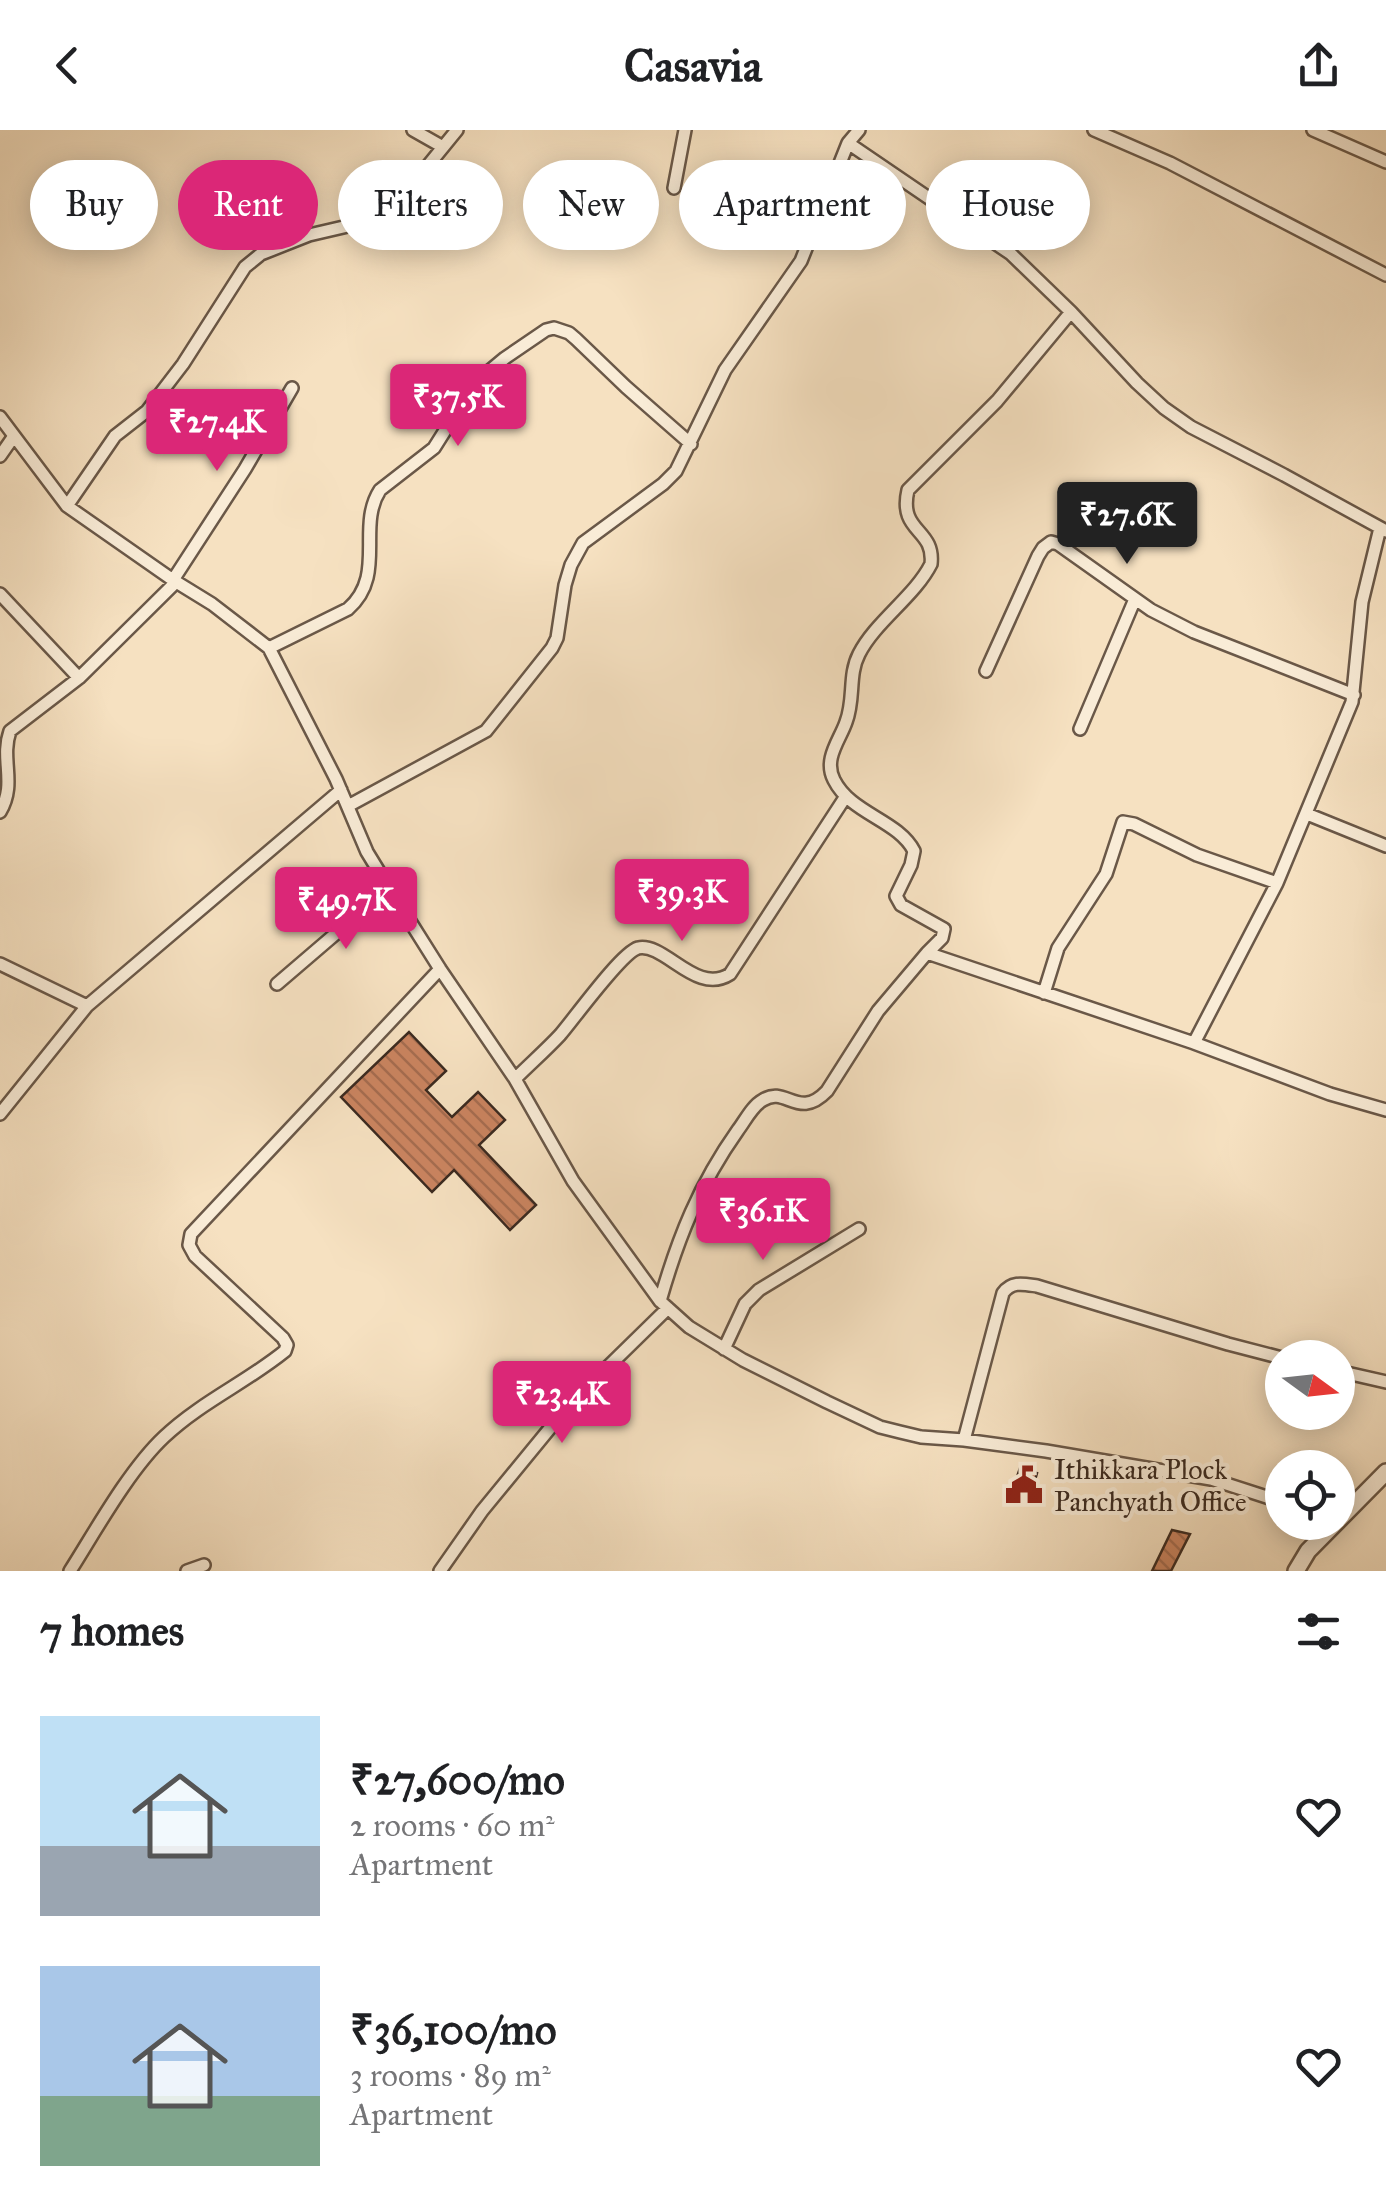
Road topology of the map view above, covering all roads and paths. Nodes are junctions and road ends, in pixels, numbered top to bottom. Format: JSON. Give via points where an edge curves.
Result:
{"nodes":[{"id":1,"x":413,"y":130,"type":"edge"},
{"id":2,"x":457,"y":130,"type":"edge"},
{"id":3,"x":685,"y":130,"type":"edge"},
{"id":4,"x":859,"y":130,"type":"edge"},
{"id":5,"x":1094,"y":130,"type":"edge"},
{"id":6,"x":1313,"y":130,"type":"edge"},
{"id":7,"x":848,"y":144,"type":"junction"},
{"id":8,"x":444,"y":147,"type":"junction"},
{"id":9,"x":1386,"y":162,"type":"edge"},
{"id":10,"x":674,"y":188,"type":"dead end"},
{"id":11,"x":1386,"y":276,"type":"edge"},
{"id":12,"x":1071,"y":312,"type":"junction"},
{"id":13,"x":292,"y":388,"type":"dead end"},
{"id":14,"x":0,"y":417,"type":"edge"},
{"id":15,"x":14,"y":436,"type":"junction"},
{"id":16,"x":691,"y":444,"type":"junction"},
{"id":17,"x":0,"y":456,"type":"edge"},
{"id":18,"x":67,"y":506,"type":"junction"},
{"id":19,"x":1383,"y":530,"type":"edge"},
{"id":20,"x":174,"y":581,"type":"junction"},
{"id":21,"x":0,"y":594,"type":"edge"},
{"id":22,"x":1136,"y":599,"type":"junction"},
{"id":23,"x":269,"y":648,"type":"junction"},
{"id":24,"x":986,"y":671,"type":"dead end"},
{"id":25,"x":79,"y":678,"type":"junction"},
{"id":26,"x":1354,"y":695,"type":"junction"},
{"id":27,"x":1080,"y":729,"type":"dead end"},
{"id":28,"x":341,"y":790,"type":"junction"},
{"id":29,"x":846,"y":796,"type":"junction"},
{"id":30,"x":348,"y":806,"type":"junction"},
{"id":31,"x":0,"y":812,"type":"edge"},
{"id":32,"x":1307,"y":814,"type":"junction"},
{"id":33,"x":1386,"y":846,"type":"edge"},
{"id":34,"x":1277,"y":883,"type":"junction"},
{"id":35,"x":389,"y":888,"type":"junction"},
{"id":36,"x":927,"y":953,"type":"junction"},
{"id":37,"x":0,"y":964,"type":"edge"},
{"id":38,"x":440,"y":969,"type":"junction"},
{"id":39,"x":277,"y":984,"type":"dead end"},
{"id":40,"x":1044,"y":992,"type":"junction"},
{"id":41,"x":87,"y":1006,"type":"junction"},
{"id":42,"x":1194,"y":1044,"type":"junction"},
{"id":43,"x":515,"y":1078,"type":"junction"},
{"id":44,"x":1386,"y":1110,"type":"edge"},
{"id":45,"x":0,"y":1114,"type":"edge"},
{"id":46,"x":859,"y":1229,"type":"dead end"},
{"id":47,"x":664,"y":1305,"type":"junction"},
{"id":48,"x":724,"y":1349,"type":"junction"},
{"id":49,"x":1265,"y":1354,"type":"edge"},
{"id":50,"x":1355,"y":1375,"type":"edge"},
{"id":51,"x":1386,"y":1382,"type":"edge"},
{"id":52,"x":964,"y":1440,"type":"junction"},
{"id":53,"x":1386,"y":1472,"type":"edge"},
{"id":54,"x":1265,"y":1496,"type":"edge"},
{"id":55,"x":1355,"y":1503,"type":"edge"},
{"id":56,"x":1319,"y":1540,"type":"edge"},
{"id":57,"x":204,"y":1564,"type":"dead end"},
{"id":58,"x":70,"y":1571,"type":"edge"},
{"id":59,"x":187,"y":1571,"type":"edge"},
{"id":60,"x":440,"y":1571,"type":"edge"},
{"id":61,"x":1296,"y":1571,"type":"edge"}],
"edges":[{"from":1,"to":8,"type":"street"},
{"from":2,"to":8,"type":"street"},
{"from":3,"to":10,"type":"street"},
{"from":4,"to":7,"type":"street"},
{"from":5,"to":11,"type":"street"},
{"from":6,"to":9,"type":"street"},
{"from":7,"to":12,"type":"street","via":[[1010,254]]},
{"from":7,"to":16,"type":"street","via":[[801,261],[725,370]]},
{"from":8,"to":18,"type":"street","via":[[378,219],[309,235],[245,267],[183,364],[147,411],[115,436]]},
{"from":12,"to":19,"type":"street","via":[[1190,427]]},
{"from":12,"to":29,"type":"street","via":[[997,401],[908,490],[906,514],[930,546],[932,564],[860,650],[852,670],[852,699],[830,769]]},
{"from":13,"to":20,"type":"street"},
{"from":14,"to":15,"type":"street"},
{"from":15,"to":17,"type":"street"},
{"from":15,"to":18,"type":"street"},
{"from":16,"to":23,"type":"street","via":[[576,339],[546,330],[474,383],[434,448],[374,498],[369,577],[356,603]]},
{"from":16,"to":30,"type":"street","via":[[664,484],[583,543],[564,585],[557,638],[486,731]]},
{"from":18,"to":20,"type":"street"},
{"from":19,"to":26,"type":"street","via":[[1362,602]]},
{"from":20,"to":23,"type":"street"},
{"from":20,"to":25,"type":"street"},
{"from":21,"to":25,"type":"street"},
{"from":22,"to":24,"type":"street","via":[[1058,544],[1047,544]]},
{"from":22,"to":26,"type":"street","via":[[1194,632]]},
{"from":22,"to":27,"type":"street"},
{"from":23,"to":28,"type":"street"},
{"from":25,"to":31,"type":"street","via":[[3,740],[6,797]]},
{"from":26,"to":32,"type":"street"},
{"from":28,"to":30,"type":"street"},
{"from":28,"to":41,"type":"street"},
{"from":29,"to":36,"type":"street","via":[[910,844],[914,857],[896,896],[944,929]]},
{"from":29,"to":43,"type":"street","via":[[726,978],[704,978],[648,948],[635,949]]},
{"from":30,"to":35,"type":"street"},
{"from":32,"to":33,"type":"street"},
{"from":32,"to":34,"type":"street"},
{"from":34,"to":40,"type":"street","via":[[1124,822],[1106,874],[1063,939]]},
{"from":34,"to":42,"type":"street"},
{"from":35,"to":38,"type":"street"},
{"from":35,"to":39,"type":"street"},
{"from":36,"to":40,"type":"street"},
{"from":36,"to":47,"type":"street","via":[[878,1011],[818,1101],[773,1096],[753,1109],[684,1224]]},
{"from":37,"to":41,"type":"street"},
{"from":38,"to":43,"type":"street"},
{"from":38,"to":58,"type":"street","via":[[191,1234],[194,1256],[287,1345],[164,1437]]},
{"from":40,"to":42,"type":"street"},
{"from":41,"to":45,"type":"street"},
{"from":42,"to":44,"type":"street"},
{"from":43,"to":47,"type":"street","via":[[573,1181]]},
{"from":46,"to":48,"type":"street","via":[[759,1290]]},
{"from":47,"to":48,"type":"street"},
{"from":47,"to":60,"type":"street","via":[[568,1405]]},
{"from":48,"to":52,"type":"street","via":[[880,1426]]},
{"from":49,"to":52,"type":"street","via":[[1015,1284],[1003,1293]]},
{"from":50,"to":51,"type":"street"},
{"from":52,"to":54,"type":"street","via":[[1212,1479]]},
{"from":53,"to":55,"type":"street"},
{"from":56,"to":61,"type":"street"},
{"from":57,"to":59,"type":"street"}]}
